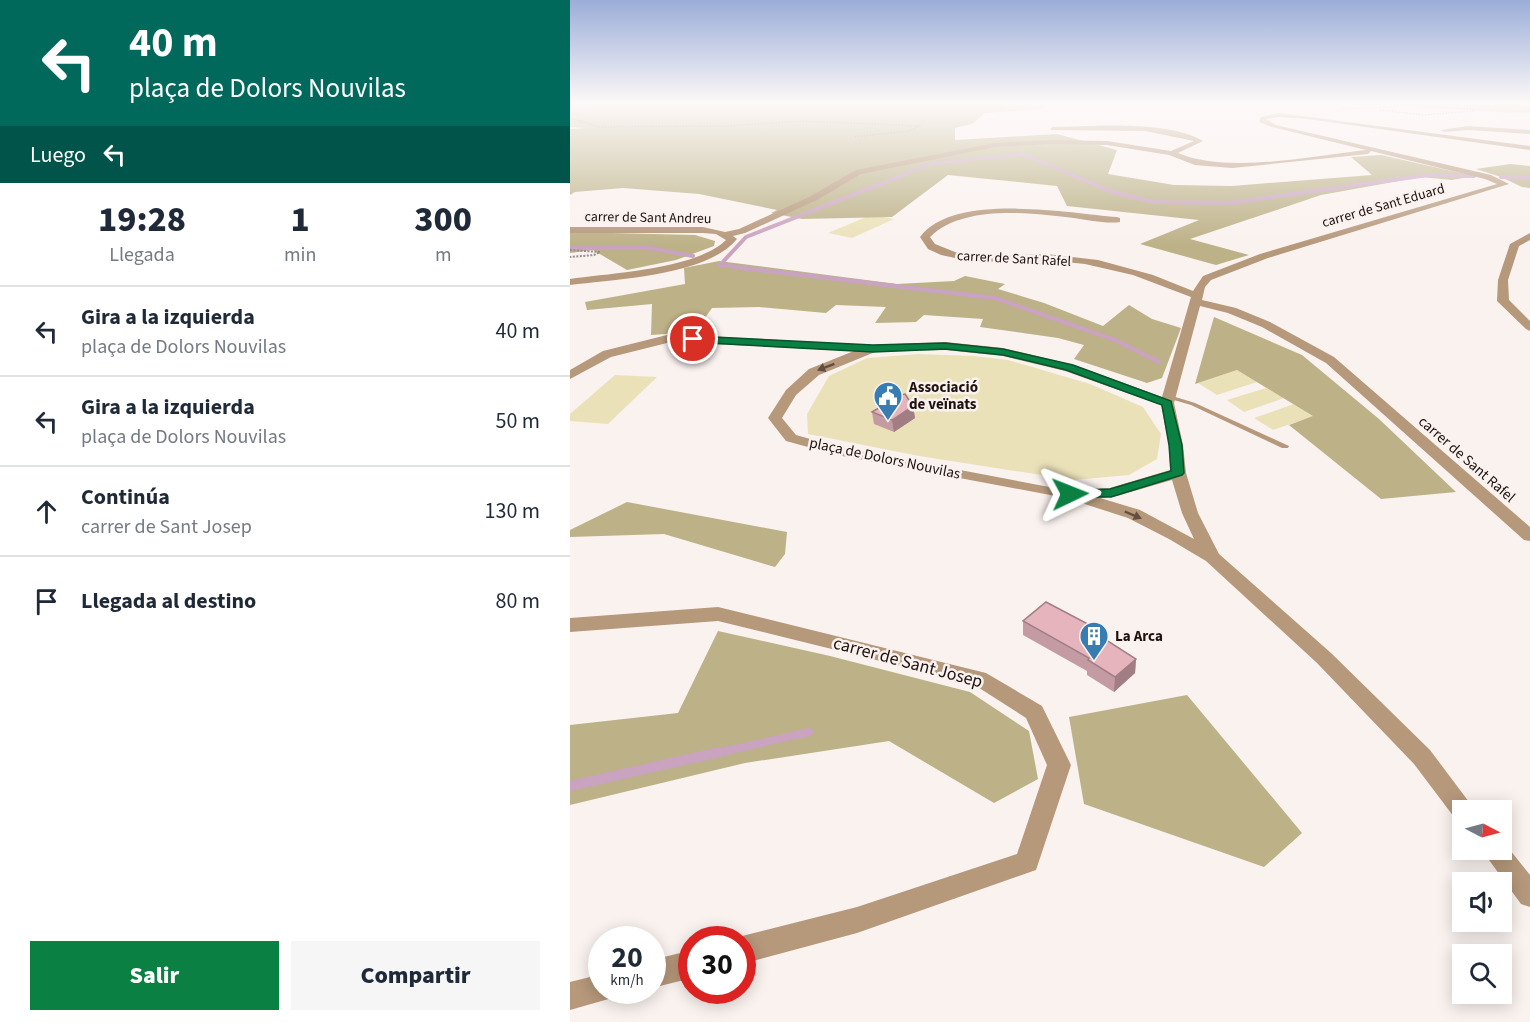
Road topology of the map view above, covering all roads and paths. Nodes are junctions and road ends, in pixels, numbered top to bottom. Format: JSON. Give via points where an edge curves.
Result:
{"nodes":[{"id":1,"x":958,"y":151,"type":"edge"},
{"id":2,"x":1156,"y":151,"type":"edge"},
{"id":3,"x":1179,"y":151,"type":"edge"},
{"id":4,"x":1380,"y":151,"type":"joint"},
{"id":5,"x":1171,"y":153,"type":"junction"},
{"id":6,"x":1117,"y":219,"type":"dead end"},
{"id":7,"x":570,"y":230,"type":"edge"},
{"id":8,"x":727,"y":234,"type":"junction"},
{"id":9,"x":1530,"y":236,"type":"edge"},
{"id":10,"x":570,"y":250,"type":"edge"},
{"id":11,"x":570,"y":256,"type":"edge"},
{"id":12,"x":570,"y":282,"type":"edge"},
{"id":13,"x":1196,"y":298,"type":"junction"},
{"id":14,"x":1530,"y":327,"type":"edge"},
{"id":15,"x":873,"y":348,"type":"junction"},
{"id":16,"x":570,"y":375,"type":"edge"},
{"id":17,"x":1168,"y":400,"type":"junction"},
{"id":18,"x":1285,"y":446,"type":"dead end"},
{"id":19,"x":1178,"y":473,"type":"junction"},
{"id":20,"x":1070,"y":494,"type":"junction"},
{"id":21,"x":1530,"y":536,"type":"edge"},
{"id":22,"x":1212,"y":557,"type":"junction"},
{"id":23,"x":570,"y":625,"type":"edge"},
{"id":24,"x":1455,"y":800,"type":"edge"},
{"id":25,"x":1503,"y":860,"type":"edge"},
{"id":26,"x":1530,"y":895,"type":"edge"},
{"id":27,"x":756,"y":946,"type":"edge"},
{"id":28,"x":588,"y":992,"type":"edge"},
{"id":29,"x":570,"y":996,"type":"edge"}],
"edges":[{"from":1,"to":8,"type":"street","via":[[859,172],[814,198]]},
{"from":2,"to":5,"type":"street"},
{"from":3,"to":5,"type":"street"},
{"from":4,"to":5,"type":"street","via":[[1232,166],[1195,163]]},
{"from":4,"to":13,"type":"street","name":"carrer de Sant Eduard","via":[[1505,184],[1240,263],[1207,278]]},
{"from":6,"to":13,"type":"street","name":"carrer de Sant Rafel","via":[[986,210],[954,219],[925,237],[940,252],[961,256],[1048,257],[1125,269]]},
{"from":7,"to":8,"type":"street","name":"carrer de Sant Andreu","via":[[704,230]]},
{"from":8,"to":12,"type":"street","name":"carrer de Sant Andreu","via":[[732,239],[721,251],[692,262]]},
{"from":9,"to":14,"type":"street","via":[[1515,244],[1503,280],[1503,301]]},
{"from":10,"to":11,"type":"path","via":[[600,252]]},
{"from":13,"to":17,"type":"street","name":"carrer de Sant Eduard"},
{"from":13,"to":21,"type":"street","name":"carrer de Sant Rafel","via":[[1300,341],[1330,360]]},
{"from":15,"to":16,"type":"street","via":[[671,339],[607,354]]},
{"from":15,"to":17,"type":"street","name":"plaça de Dolors Nouvilas","via":[[945,346],[1003,352],[1070,368]]},
{"from":15,"to":20,"type":"street","name":"plaça de Dolors Nouvilas","one_way":true,"via":[[814,372],[790,393],[775,418],[791,438],[837,452]]},
{"from":17,"to":18,"type":"lane","via":[[1193,404]]},
{"from":17,"to":19,"type":"street"},
{"from":19,"to":20,"type":"street","name":"plaça de Dolors Nouvilas","via":[[1111,493]]},
{"from":19,"to":22,"type":"street","via":[[1190,513]]},
{"from":20,"to":22,"type":"street","name":"plaça de Dolors Nouvilas","one_way":true,"via":[[1134,514]]},
{"from":22,"to":24,"type":"street","via":[[1332,666],[1422,757]]},
{"from":23,"to":27,"type":"street","name":"carrer de Sant Josep","via":[[718,614],[979,678],[1034,712],[1059,765],[1028,862],[857,920]]},
{"from":25,"to":26,"type":"street"},
{"from":28,"to":29,"type":"street"}]}
